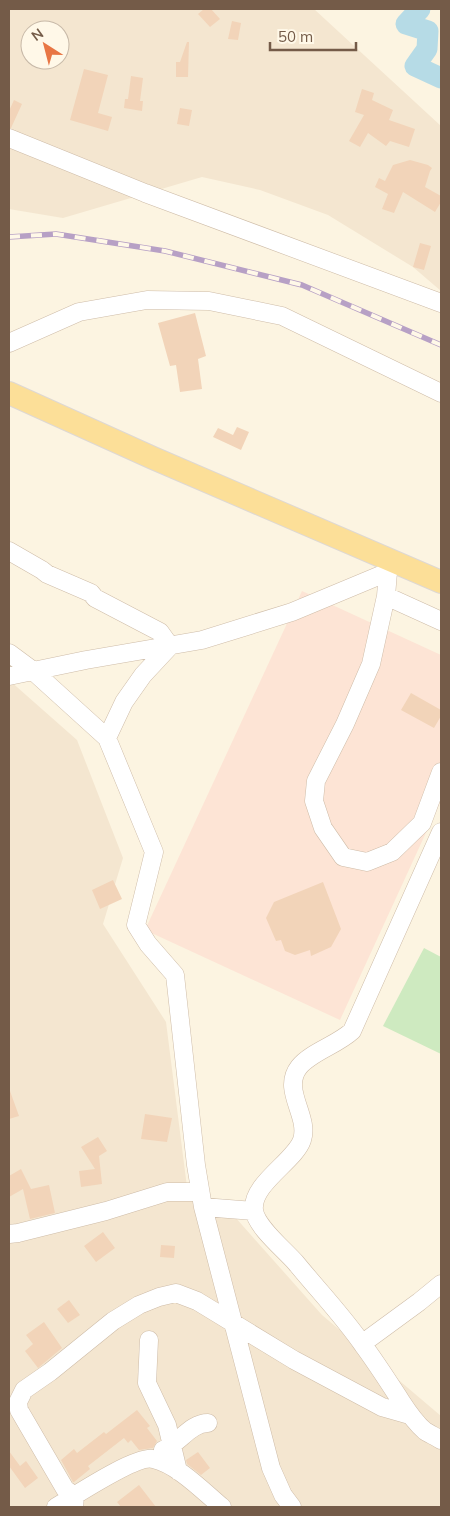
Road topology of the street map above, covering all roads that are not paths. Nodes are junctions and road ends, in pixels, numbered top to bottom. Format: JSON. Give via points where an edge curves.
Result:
{"nodes":[{"id":1,"x":9,"y":138,"type":"edge"},
{"id":2,"x":441,"y":304,"type":"edge"},
{"id":3,"x":9,"y":343,"type":"edge"},
{"id":4,"x":9,"y":393,"type":"edge"},
{"id":5,"x":441,"y":393,"type":"edge"},
{"id":6,"x":9,"y":551,"type":"edge"},
{"id":7,"x":389,"y":566,"type":"junction"},
{"id":8,"x":441,"y":582,"type":"edge"},
{"id":9,"x":386,"y":596,"type":"junction"},
{"id":10,"x":441,"y":621,"type":"edge"},
{"id":11,"x":170,"y":646,"type":"junction"},
{"id":12,"x":9,"y":653,"type":"edge"},
{"id":13,"x":32,"y":670,"type":"junction"},
{"id":14,"x":9,"y":676,"type":"edge"},
{"id":15,"x":107,"y":738,"type":"junction"},
{"id":16,"x":441,"y":772,"type":"edge"},
{"id":17,"x":441,"y":832,"type":"edge"},
{"id":18,"x":202,"y":1199,"type":"junction"},
{"id":19,"x":254,"y":1211,"type":"junction"},
{"id":20,"x":9,"y":1234,"type":"edge"},
{"id":21,"x":441,"y":1284,"type":"edge"},
{"id":22,"x":233,"y":1322,"type":"junction"},
{"id":23,"x":149,"y":1340,"type":"dead end"},
{"id":24,"x":363,"y":1344,"type":"junction"},
{"id":25,"x":410,"y":1415,"type":"junction"},
{"id":26,"x":208,"y":1423,"type":"dead end"},
{"id":27,"x":441,"y":1440,"type":"edge"},
{"id":28,"x":172,"y":1447,"type":"junction"},
{"id":29,"x":150,"y":1458,"type":"junction"},
{"id":30,"x":178,"y":1471,"type":"junction"},
{"id":31,"x":74,"y":1501,"type":"edge"},
{"id":32,"x":56,"y":1507,"type":"edge"},
{"id":33,"x":222,"y":1507,"type":"edge"},
{"id":34,"x":292,"y":1507,"type":"edge"}],
"edges":[{"from":1,"to":2,"type":"street","via":[[145,193]]},
{"from":3,"to":5,"type":"street","via":[[79,312],[147,300],[209,300],[282,316]]},
{"from":4,"to":7,"type":"main road"},
{"from":6,"to":11,"type":"street","via":[[160,632]]},
{"from":7,"to":8,"type":"main road"},
{"from":7,"to":9,"type":"street"},
{"from":7,"to":11,"type":"street","via":[[292,612],[202,640]]},
{"from":9,"to":10,"type":"street"},
{"from":9,"to":16,"type":"street","via":[[371,664],[316,781],[314,800],[323,828],[343,857],[367,862],[392,852],[422,823]]},
{"from":11,"to":13,"type":"street"},
{"from":11,"to":15,"type":"street","via":[[124,702]]},
{"from":12,"to":13,"type":"street"},
{"from":13,"to":14,"type":"street"},
{"from":13,"to":15,"type":"street"},
{"from":15,"to":18,"type":"street","via":[[154,852],[136,926],[175,975]]},
{"from":17,"to":19,"type":"street","via":[[352,1031],[299,1067],[293,1081],[295,1100],[304,1126],[302,1141],[255,1198]]},
{"from":18,"to":19,"type":"street"},
{"from":18,"to":20,"type":"street","via":[[167,1192],[106,1211]]},
{"from":18,"to":22,"type":"street"},
{"from":19,"to":24,"type":"street","via":[[261,1225]]},
{"from":21,"to":24,"type":"street"},
{"from":22,"to":25,"type":"street","via":[[294,1360],[382,1407]]},
{"from":22,"to":31,"type":"street","via":[[176,1293],[159,1297],[113,1321],[24,1390],[18,1402],[19,1410]]},
{"from":22,"to":34,"type":"street","via":[[272,1468],[283,1495]]},
{"from":23,"to":28,"type":"street","via":[[147,1384],[167,1425]]},
{"from":24,"to":25,"type":"street"},
{"from":25,"to":27,"type":"street"},
{"from":26,"to":28,"type":"street","via":[[177,1440]]},
{"from":28,"to":29,"type":"street"},
{"from":28,"to":30,"type":"street"},
{"from":29,"to":30,"type":"street"},
{"from":29,"to":31,"type":"street","via":[[116,1472]]},
{"from":30,"to":33,"type":"street"},
{"from":31,"to":32,"type":"street"}]}
